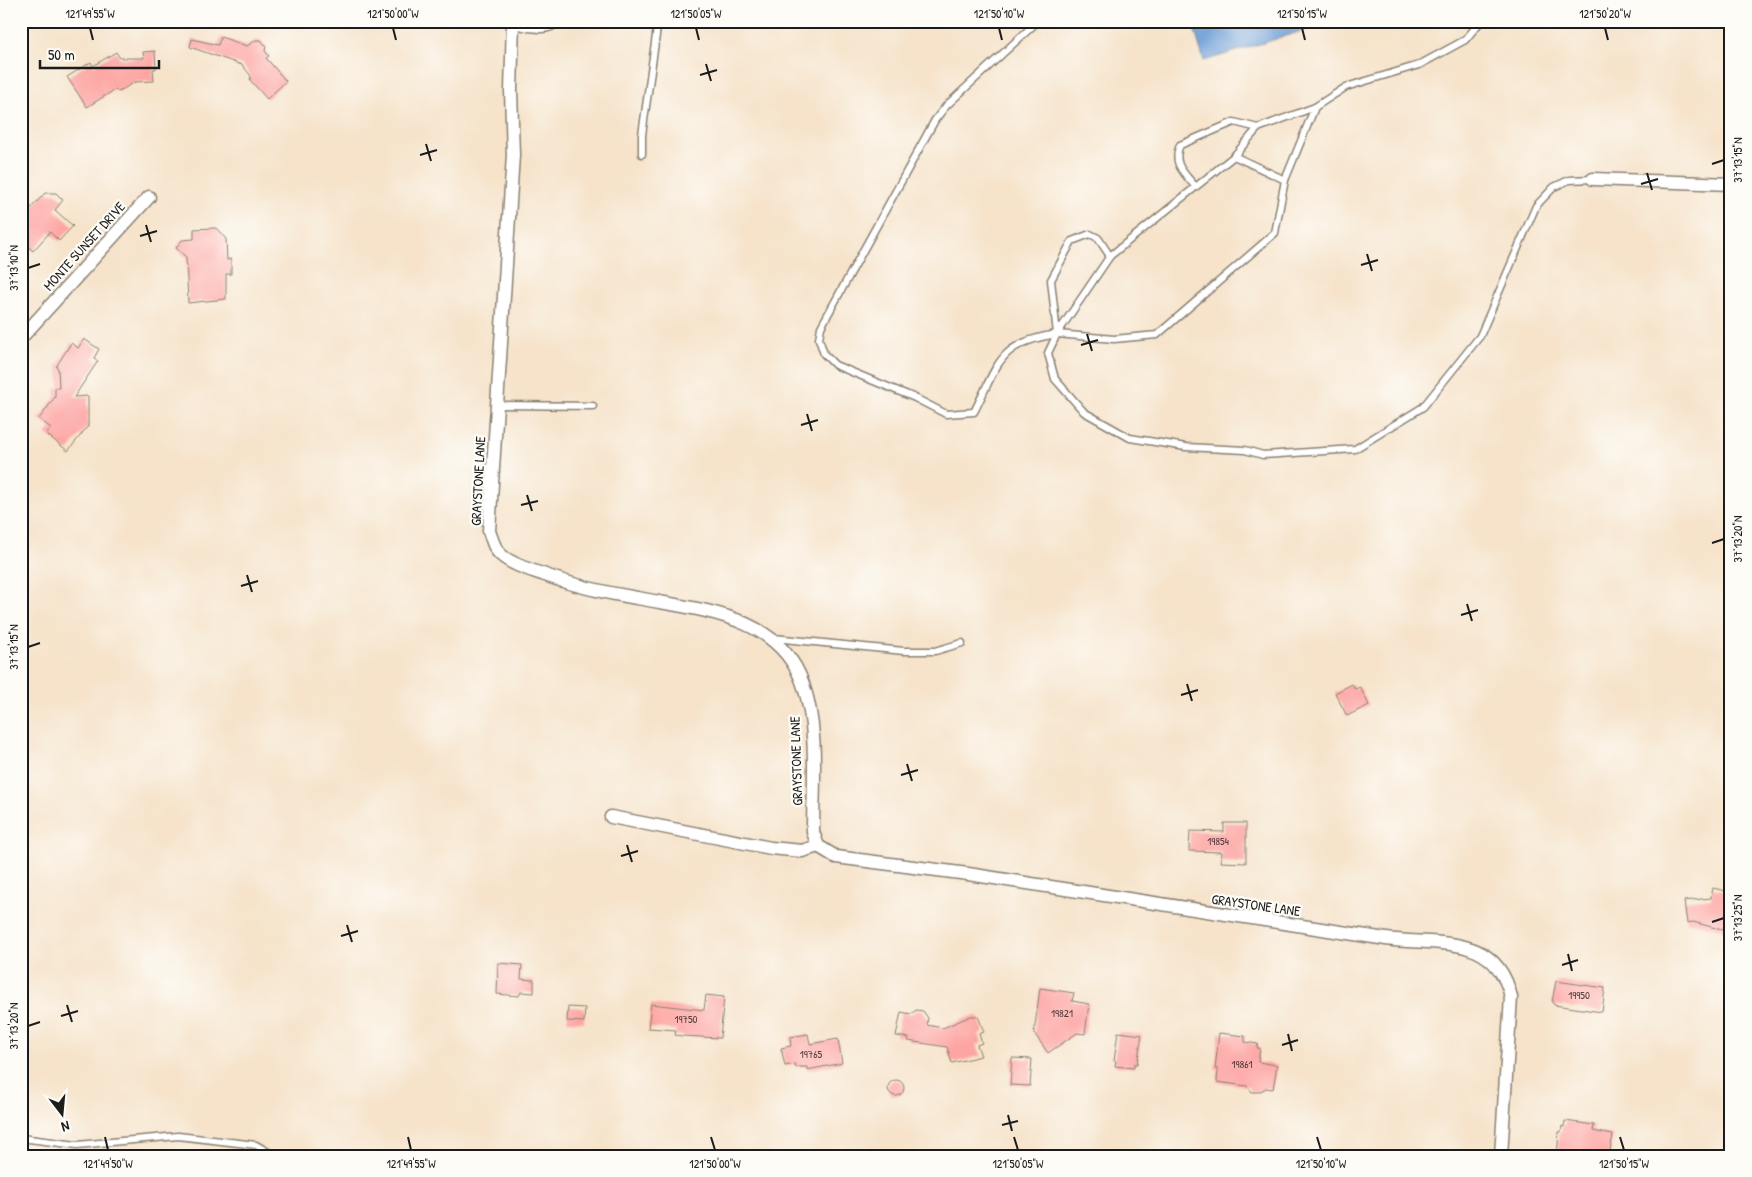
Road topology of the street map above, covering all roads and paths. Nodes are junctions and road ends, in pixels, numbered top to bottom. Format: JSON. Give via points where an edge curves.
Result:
{"nodes":[{"id":1,"x":561,"y":21,"type":"edge"},
{"id":2,"x":658,"y":21,"type":"edge"},
{"id":3,"x":1038,"y":21,"type":"edge"},
{"id":4,"x":1481,"y":21,"type":"edge"},
{"id":5,"x":513,"y":23,"type":"edge"},
{"id":6,"x":1315,"y":107,"type":"junction"},
{"id":7,"x":1258,"y":128,"type":"junction"},
{"id":8,"x":642,"y":154,"type":"dead end"},
{"id":9,"x":1234,"y":156,"type":"junction"},
{"id":10,"x":1593,"y":179,"type":"joint"},
{"id":11,"x":1285,"y":180,"type":"junction"},
{"id":12,"x":1731,"y":184,"type":"edge"},
{"id":13,"x":1195,"y":186,"type":"junction"},
{"id":14,"x":149,"y":197,"type":"dead end"},
{"id":15,"x":1110,"y":256,"type":"junction"},
{"id":16,"x":1057,"y":334,"type":"junction"},
{"id":17,"x":21,"y":338,"type":"edge"},
{"id":18,"x":497,"y":405,"type":"junction"},
{"id":19,"x":593,"y":406,"type":"dead end"},
{"id":20,"x":770,"y":638,"type":"junction"},
{"id":21,"x":962,"y":643,"type":"dead end"},
{"id":22,"x":611,"y":817,"type":"dead end"},
{"id":23,"x":818,"y":846,"type":"junction"},
{"id":24,"x":21,"y":1138,"type":"edge"},
{"id":25,"x":275,"y":1156,"type":"edge"},
{"id":26,"x":1501,"y":1156,"type":"edge"}],
"edges":[{"from":1,"to":5,"type":"lane","via":[[554,27],[543,29]]},
{"from":2,"to":8,"type":"lane"},
{"from":3,"to":16,"type":"lane","via":[[934,120],[821,327],[819,339],[824,354],[835,365],[946,414],[974,412],[1003,355],[1017,344]]},
{"from":4,"to":6,"type":"lane","via":[[1465,40],[1418,65],[1346,87]]},
{"from":5,"to":18,"type":"street","name":"GRAYSTONE LANE","via":[[513,165]]},
{"from":6,"to":7,"type":"lane"},
{"from":6,"to":11,"type":"lane"},
{"from":7,"to":9,"type":"lane"},
{"from":7,"to":13,"type":"lane","via":[[1234,122],[1180,145],[1176,156],[1179,168]]},
{"from":9,"to":11,"type":"lane"},
{"from":9,"to":13,"type":"lane"},
{"from":10,"to":12,"type":"street"},
{"from":10,"to":16,"type":"lane","via":[[1569,180],[1554,187],[1536,206],[1480,336],[1423,407],[1355,449],[1263,455],[1245,450],[1186,447],[1130,438],[1084,412],[1055,380],[1048,353]]},
{"from":11,"to":16,"type":"lane","via":[[1275,233],[1157,335],[1114,339]]},
{"from":13,"to":15,"type":"lane"},
{"from":14,"to":17,"type":"street","name":"MONTE SUNSET DRIVE"},
{"from":15,"to":16,"type":"lane"},
{"from":15,"to":16,"type":"lane","via":[[1098,238],[1090,234],[1072,241],[1051,280]]},
{"from":18,"to":19,"type":"lane"},
{"from":18,"to":20,"type":"street","name":"GRAYSTONE LANE","via":[[489,531],[501,555],[524,568],[588,588],[719,614],[756,628]]},
{"from":20,"to":21,"type":"lane","via":[[904,651],[935,651]]},
{"from":20,"to":23,"type":"street","name":"GRAYSTONE LANE","via":[[794,667],[803,683],[808,703],[812,723],[813,832]]},
{"from":22,"to":23,"type":"street","via":[[771,848],[802,851]]},
{"from":23,"to":26,"type":"street","name":"GRAYSTONE LANE","via":[[836,857],[968,874],[1386,939],[1453,945],[1484,954],[1503,973],[1511,997]]},
{"from":24,"to":25,"type":"lane","via":[[77,1145],[178,1136],[256,1145]]}]}
